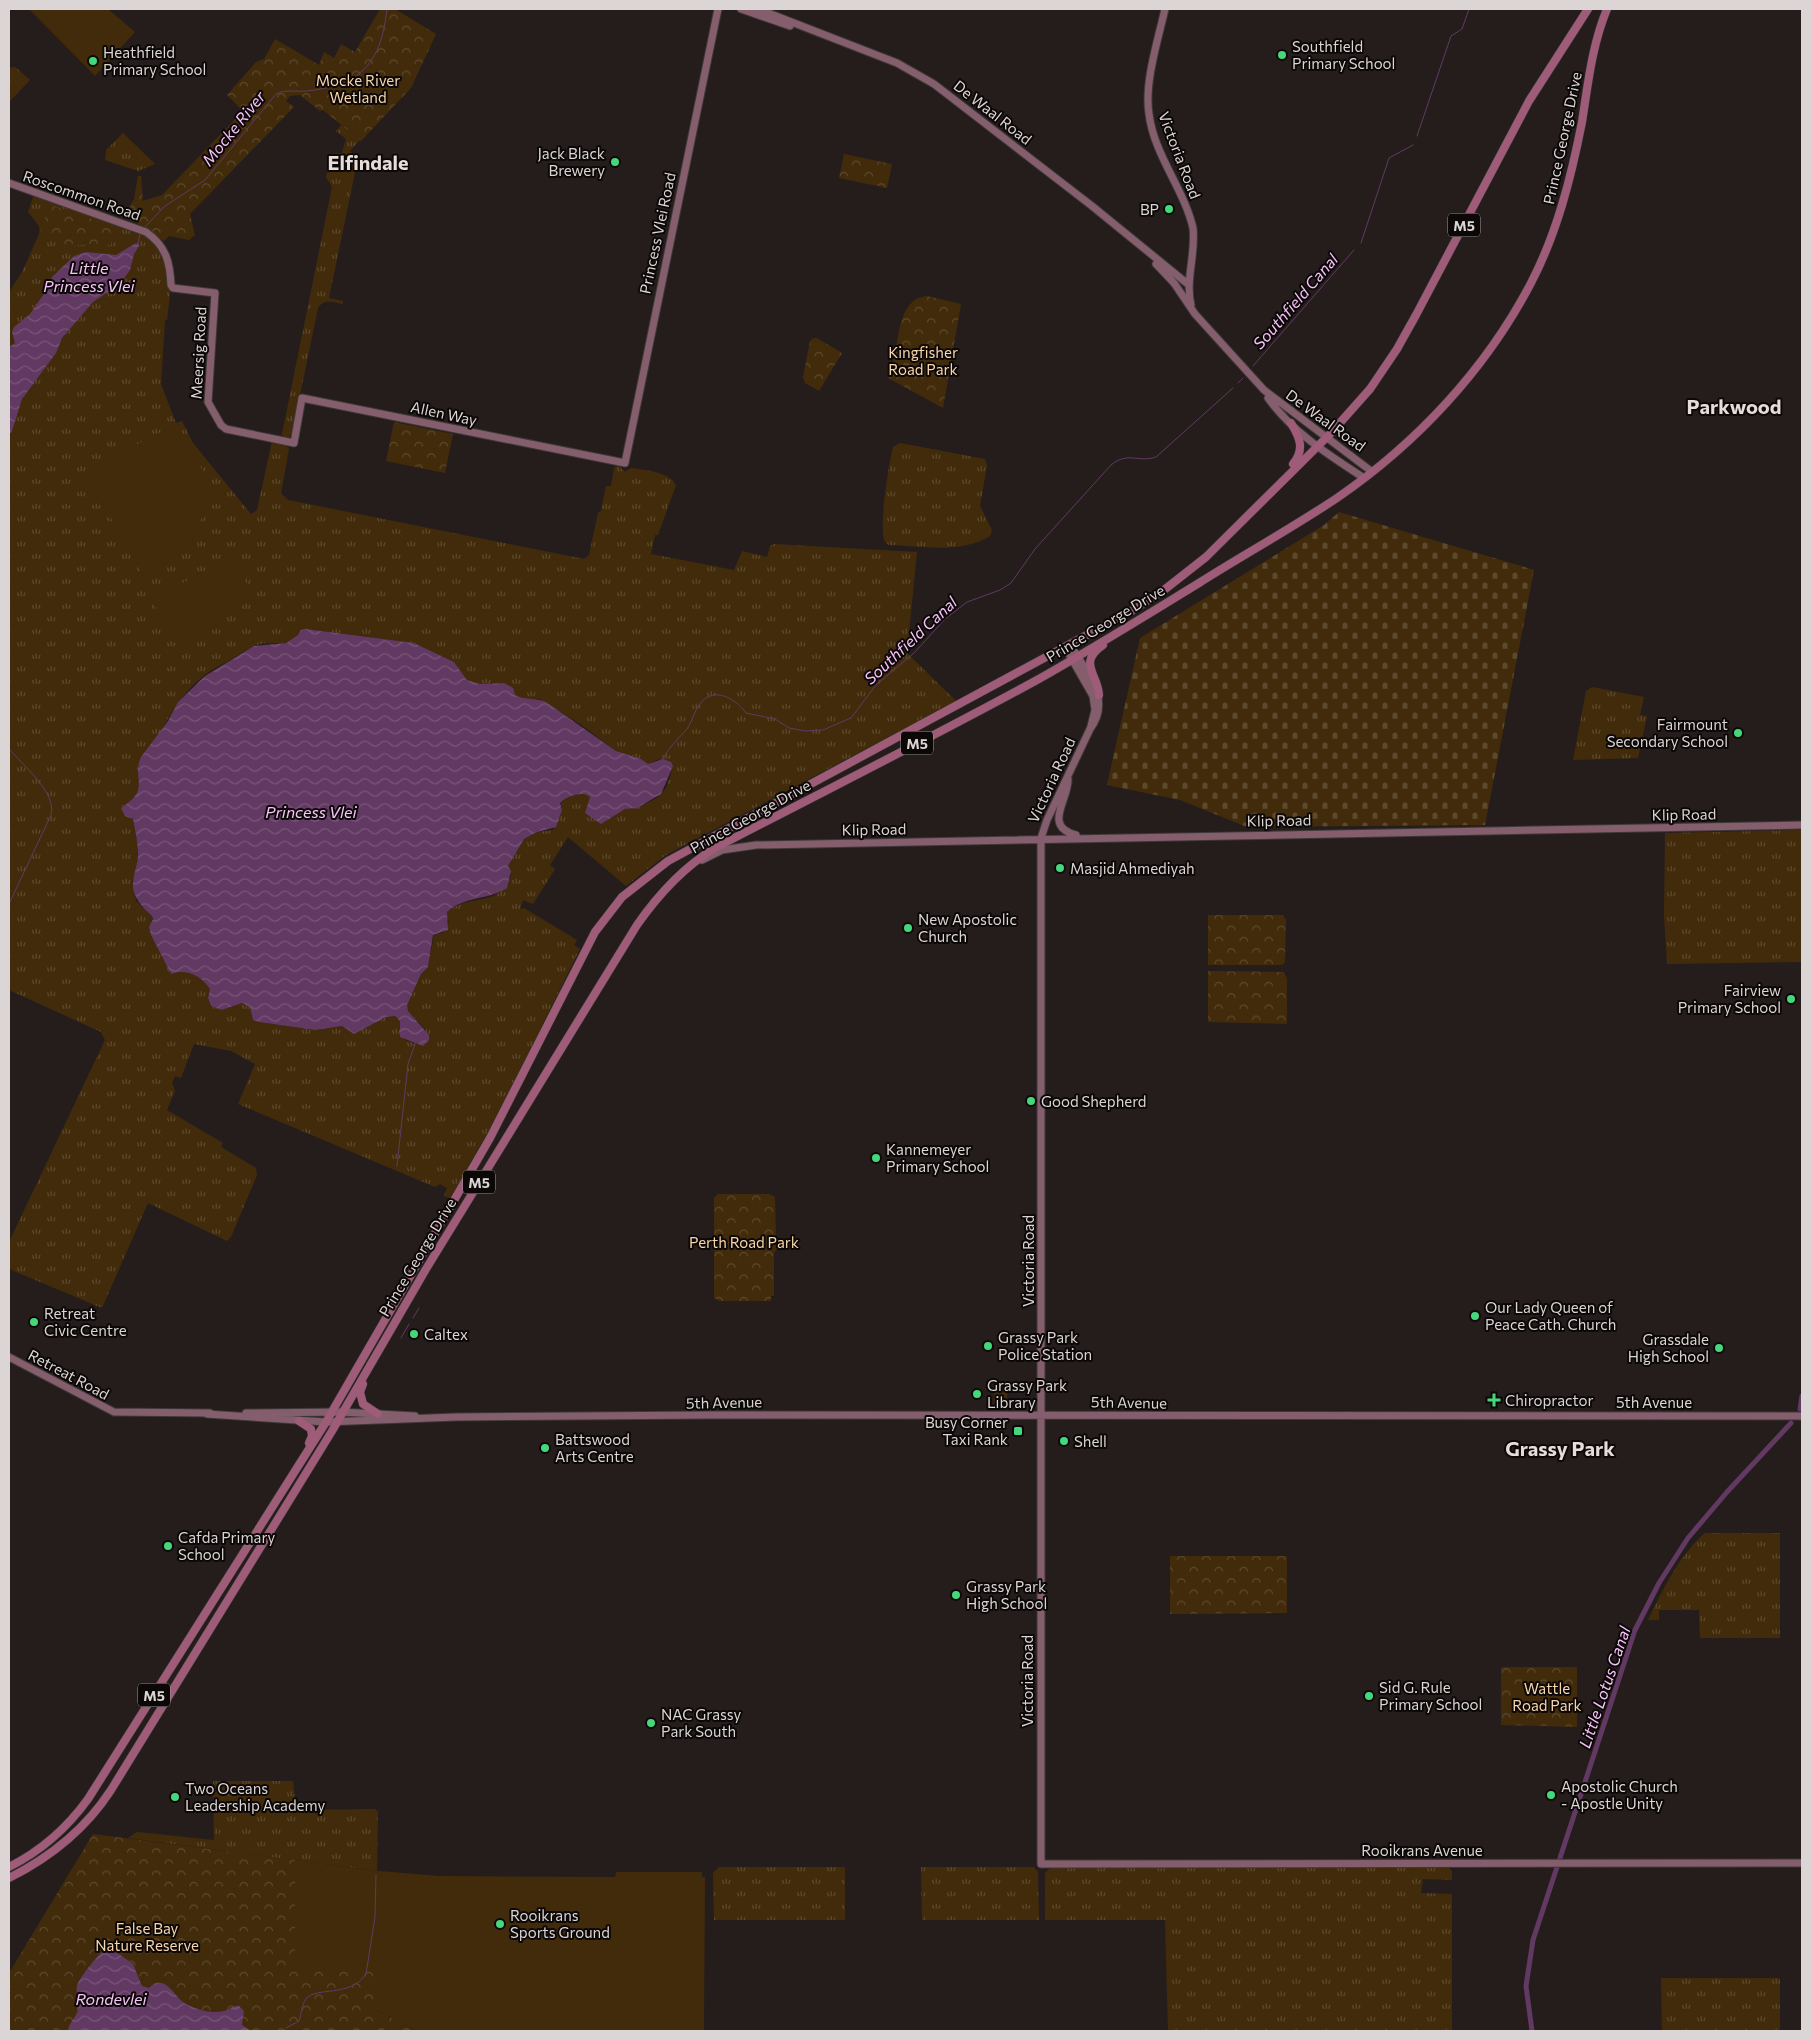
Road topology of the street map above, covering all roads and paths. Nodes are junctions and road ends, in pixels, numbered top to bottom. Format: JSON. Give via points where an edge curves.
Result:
{"nodes":[{"id":1,"x":718,"y":9,"type":"edge"},
{"id":2,"x":741,"y":9,"type":"edge"},
{"id":3,"x":758,"y":9,"type":"edge"},
{"id":4,"x":1165,"y":9,"type":"edge"},
{"id":5,"x":1588,"y":9,"type":"edge"},
{"id":6,"x":1608,"y":9,"type":"edge"},
{"id":7,"x":822,"y":35,"type":"junction"},
{"id":8,"x":9,"y":184,"type":"edge"},
{"id":9,"x":1131,"y":239,"type":"junction"},
{"id":10,"x":1176,"y":285,"type":"junction"},
{"id":11,"x":1189,"y":285,"type":"junction"},
{"id":12,"x":215,"y":293,"type":"joint"},
{"id":13,"x":1192,"y":310,"type":"junction"},
{"id":14,"x":1264,"y":390,"type":"junction"},
{"id":15,"x":1291,"y":423,"type":"junction"},
{"id":16,"x":1325,"y":438,"type":"junction"},
{"id":17,"x":294,"y":443,"type":"joint"},
{"id":18,"x":1318,"y":446,"type":"junction"},
{"id":19,"x":625,"y":464,"type":"joint"},
{"id":20,"x":1371,"y":471,"type":"junction"},
{"id":21,"x":1287,"y":475,"type":"junction"},
{"id":22,"x":1364,"y":478,"type":"junction"},
{"id":23,"x":1116,"y":634,"type":"junction"},
{"id":24,"x":1067,"y":645,"type":"junction"},
{"id":25,"x":1074,"y":658,"type":"junction"},
{"id":26,"x":1099,"y":695,"type":"junction"},
{"id":27,"x":1090,"y":729,"type":"junction"},
{"id":28,"x":1068,"y":776,"type":"junction"},
{"id":29,"x":1802,"y":825,"type":"edge"},
{"id":30,"x":1041,"y":838,"type":"junction"},
{"id":31,"x":1086,"y":838,"type":"junction"},
{"id":32,"x":730,"y":840,"type":"junction"},
{"id":33,"x":756,"y":845,"type":"junction"},
{"id":34,"x":685,"y":850,"type":"junction"},
{"id":35,"x":683,"y":872,"type":"junction"},
{"id":36,"x":9,"y":1357,"type":"edge"},
{"id":37,"x":372,"y":1361,"type":"junction"},
{"id":38,"x":332,"y":1412,"type":"junction"},
{"id":39,"x":343,"y":1412,"type":"junction"},
{"id":40,"x":207,"y":1414,"type":"junction"},
{"id":41,"x":378,"y":1414,"type":"junction"},
{"id":42,"x":1042,"y":1416,"type":"junction"},
{"id":43,"x":1802,"y":1416,"type":"edge"},
{"id":44,"x":425,"y":1417,"type":"junction"},
{"id":45,"x":299,"y":1420,"type":"junction"},
{"id":46,"x":338,"y":1421,"type":"junction"},
{"id":47,"x":326,"y":1422,"type":"junction"},
{"id":48,"x":283,"y":1491,"type":"junction"},
{"id":49,"x":1802,"y":1863,"type":"edge"},
{"id":50,"x":1041,"y":1864,"type":"joint"},
{"id":51,"x":9,"y":1867,"type":"edge"},
{"id":52,"x":9,"y":1878,"type":"edge"}],
"edges":[{"from":1,"to":19,"type":"street","name":"Princess Vlei Road"},
{"from":2,"to":7,"type":"street","name":"De Waal Road","via":[[770,21]]},
{"from":3,"to":7,"type":"street","name":"De Waal Road"},
{"from":4,"to":11,"type":"street","name":"Victoria Road","via":[[1148,105],[1154,133],[1192,222],[1194,242]]},
{"from":5,"to":16,"type":"main road","name":"Prince George Drive","number":"M5","via":[[1529,102],[1398,349],[1370,388]]},
{"from":6,"to":20,"type":"main road","name":"Prince George Drive","number":"M5","via":[[1598,37],[1564,201],[1533,280],[1495,343],[1464,384],[1409,440]]},
{"from":7,"to":9,"type":"street","name":"De Waal Road","via":[[897,63],[938,87]]},
{"from":8,"to":12,"type":"street","name":"Roscommon Road","via":[[142,231],[157,240],[166,255],[171,285],[175,289]]},
{"from":9,"to":10,"type":"street","name":"De Waal Road"},
{"from":9,"to":11,"type":"street","name":"De Waal Road"},
{"from":10,"to":11,"type":"street"},
{"from":10,"to":13,"type":"street","name":"De Waal Road"},
{"from":11,"to":13,"type":"street","name":"Victoria Road"},
{"from":12,"to":17,"type":"street","name":"Meersig Road","via":[[209,407],[226,429]]},
{"from":13,"to":14,"type":"street","name":"De Waal Road"},
{"from":14,"to":15,"type":"street","name":"De Waal Road"},
{"from":14,"to":16,"type":"street","name":"De Waal Road"},
{"from":15,"to":18,"type":"street","name":"De Waal Road"},
{"from":15,"to":21,"type":"main road","via":[[1300,437],[1301,446],[1298,458]]},
{"from":16,"to":18,"type":"main road","name":"Prince George Drive","number":"M5"},
{"from":16,"to":20,"type":"street","name":"De Waal Road"},
{"from":17,"to":19,"type":"street","name":"Allen Way","via":[[302,398]]},
{"from":18,"to":21,"type":"main road","name":"Prince George Drive","number":"M5"},
{"from":18,"to":22,"type":"street","name":"De Waal Road"},
{"from":20,"to":22,"type":"main road","name":"Prince George Drive","number":"M5"},
{"from":21,"to":24,"type":"main road","name":"Prince George Drive","number":"M5","via":[[1180,579],[1134,609]]},
{"from":22,"to":23,"type":"main road","name":"Prince George Drive","number":"M5","via":[[1310,515]]},
{"from":23,"to":25,"type":"main road","name":"Prince George Drive","number":"M5"},
{"from":23,"to":26,"type":"main road","via":[[1096,651],[1090,662],[1090,673]]},
{"from":24,"to":25,"type":"street","name":"Victoria Road"},
{"from":24,"to":34,"type":"main road","name":"Prince George Drive","number":"M5"},
{"from":25,"to":26,"type":"street","name":"Victoria Road"},
{"from":25,"to":27,"type":"street","name":"Victoria Road","via":[[1093,696]]},
{"from":25,"to":32,"type":"main road","name":"Prince George Drive","number":"M5"},
{"from":26,"to":27,"type":"street","name":"Victoria Road","via":[[1100,712]]},
{"from":27,"to":28,"type":"street","name":"Victoria Road"},
{"from":28,"to":30,"type":"street","name":"Victoria Road"},
{"from":28,"to":31,"type":"street","via":[[1067,791],[1058,814],[1060,823],[1067,832]]},
{"from":29,"to":31,"type":"street","name":"Klip Road"},
{"from":30,"to":31,"type":"street","name":"Klip Road"},
{"from":30,"to":33,"type":"street","name":"Klip Road"},
{"from":30,"to":42,"type":"street","name":"Victoria Road"},
{"from":32,"to":33,"type":"street","name":"Klip Road"},
{"from":32,"to":34,"type":"main road","via":[[712,841],[690,851]]},
{"from":32,"to":35,"type":"main road","name":"Prince George Drive","number":"M5"},
{"from":33,"to":35,"type":"street","name":"Klip Road","via":[[722,850]]},
{"from":34,"to":38,"type":"main road","name":"Prince George Drive","number":"M5","via":[[628,890],[595,932],[483,1150]]},
{"from":35,"to":37,"type":"main road","name":"Prince George Drive","number":"M5","via":[[659,895],[637,926]]},
{"from":36,"to":40,"type":"street","name":"Retreat Road","via":[[114,1412]]},
{"from":37,"to":39,"type":"main road","name":"Prince George Drive","number":"M5"},
{"from":37,"to":41,"type":"main road","via":[[360,1395],[366,1407]]},
{"from":38,"to":39,"type":"street","name":"5th Avenue"},
{"from":38,"to":40,"type":"street","name":"Retreat Road"},
{"from":38,"to":47,"type":"main road","name":"Prince George Drive","number":"M5"},
{"from":39,"to":41,"type":"street","name":"5th Avenue"},
{"from":39,"to":46,"type":"main road","name":"Prince George Drive","number":"M5"},
{"from":40,"to":45,"type":"street","name":"Retreat Road"},
{"from":41,"to":44,"type":"street","name":"5th Avenue"},
{"from":42,"to":43,"type":"street","name":"5th Avenue"},
{"from":42,"to":44,"type":"street","name":"5th Avenue"},
{"from":42,"to":50,"type":"street","name":"Victoria Road"},
{"from":44,"to":46,"type":"street","name":"5th Avenue","via":[[415,1420]]},
{"from":45,"to":47,"type":"street","name":"Retreat Road"},
{"from":45,"to":48,"type":"main road","via":[[310,1427],[311,1439]]},
{"from":46,"to":47,"type":"street","name":"5th Avenue"},
{"from":46,"to":52,"type":"main road","name":"Prince George Drive","number":"M5","via":[[103,1802],[64,1844]]},
{"from":47,"to":48,"type":"main road","name":"Prince George Drive","number":"M5"},
{"from":48,"to":51,"type":"main road","name":"Prince George Drive","number":"M5","via":[[85,1803],[56,1835]]},
{"from":49,"to":50,"type":"street","name":"Rooikrans Avenue"}]}
